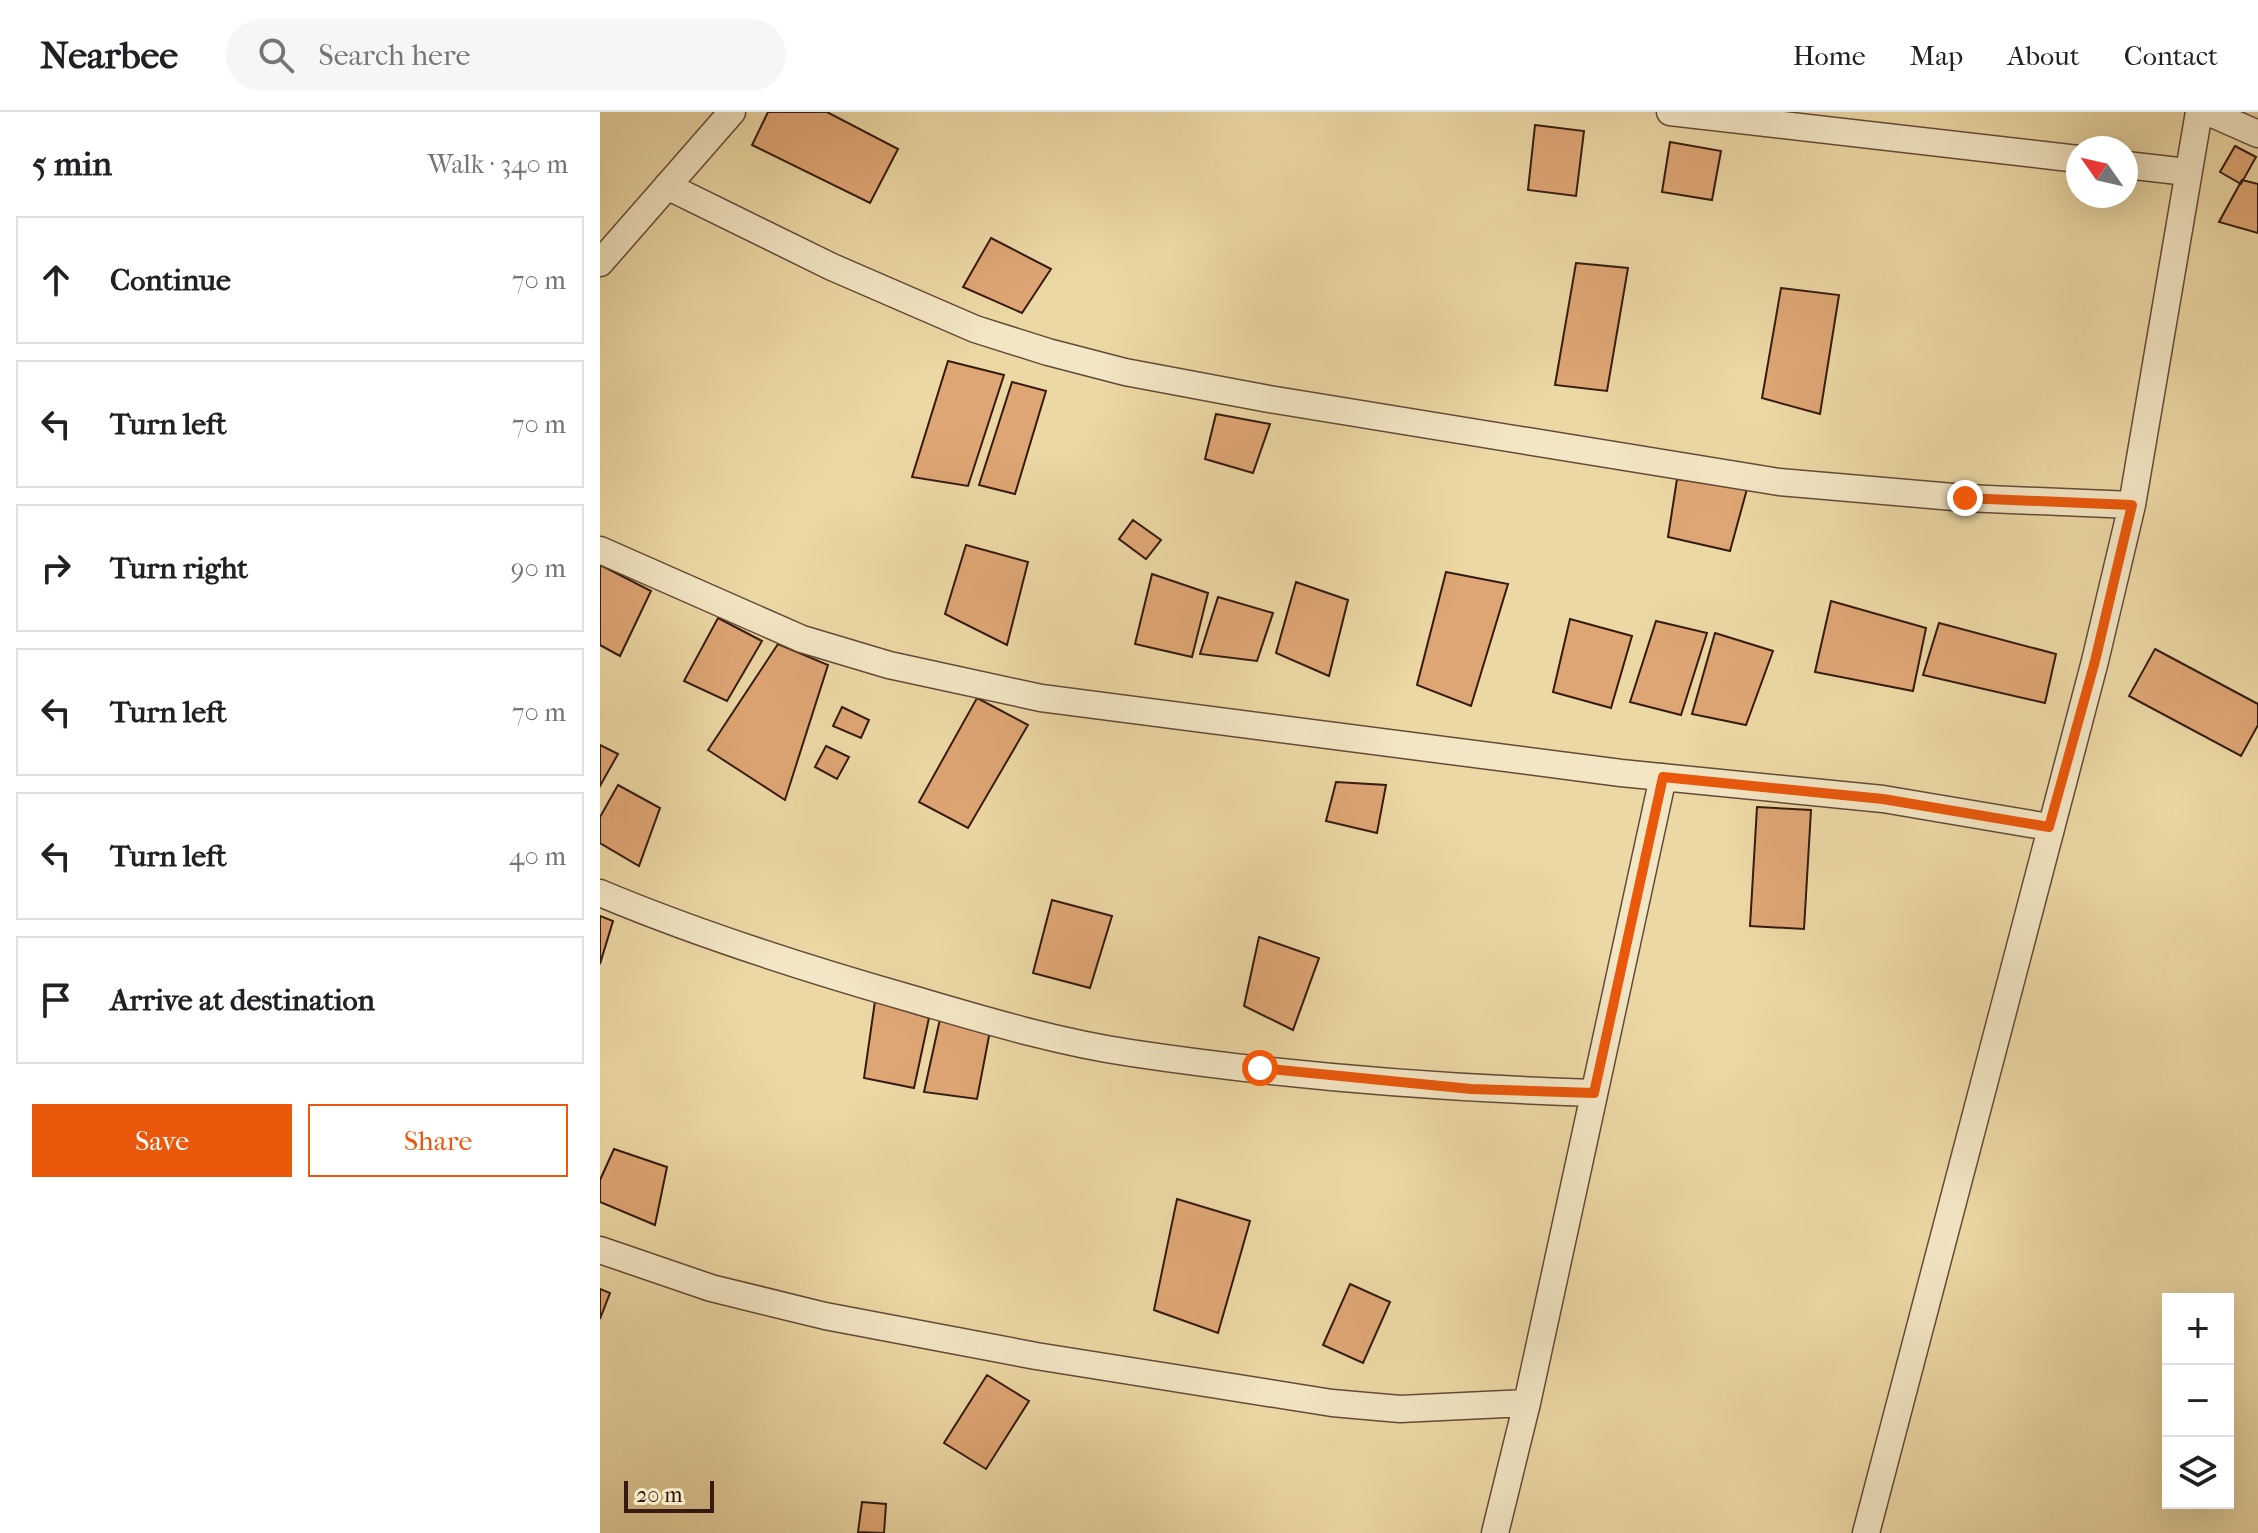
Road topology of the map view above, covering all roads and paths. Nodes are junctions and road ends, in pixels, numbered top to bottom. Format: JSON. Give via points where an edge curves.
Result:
{"nodes":[{"id":1,"x":732,"y":112,"type":"edge"},
{"id":2,"x":1670,"y":112,"type":"edge"},
{"id":3,"x":2199,"y":112,"type":"edge"},
{"id":4,"x":2208,"y":112,"type":"edge"},
{"id":5,"x":2258,"y":134,"type":"edge"},
{"id":6,"x":2066,"y":158,"type":"edge"},
{"id":7,"x":2138,"y":166,"type":"edge"},
{"id":8,"x":2187,"y":172,"type":"junction"},
{"id":9,"x":667,"y":186,"type":"junction"},
{"id":10,"x":609,"y":233,"type":"edge"},
{"id":11,"x":600,"y":263,"type":"edge"},
{"id":12,"x":2132,"y":505,"type":"junction"},
{"id":13,"x":600,"y":550,"type":"edge"},
{"id":14,"x":1663,"y":777,"type":"junction"},
{"id":15,"x":2049,"y":827,"type":"junction"},
{"id":16,"x":600,"y":893,"type":"edge"},
{"id":17,"x":1594,"y":1093,"type":"junction"},
{"id":18,"x":600,"y":1250,"type":"edge"},
{"id":19,"x":1527,"y":1403,"type":"junction"},
{"id":20,"x":1495,"y":1533,"type":"edge"},
{"id":21,"x":1866,"y":1533,"type":"edge"}],
"edges":[{"from":1,"to":9,"type":"street"},
{"from":2,"to":6,"type":"street"},
{"from":3,"to":8,"type":"street"},
{"from":4,"to":5,"type":"street"},
{"from":7,"to":8,"type":"street"},
{"from":8,"to":12,"type":"street"},
{"from":9,"to":10,"type":"street"},
{"from":9,"to":12,"type":"street","via":[[975,329],[1125,372],[1779,482]]},
{"from":10,"to":11,"type":"street"},
{"from":12,"to":15,"type":"street"},
{"from":13,"to":14,"type":"street","via":[[802,639],[889,665],[1026,695]]},
{"from":14,"to":15,"type":"street","via":[[1883,799]]},
{"from":14,"to":17,"type":"street"},
{"from":15,"to":21,"type":"street"},
{"from":16,"to":17,"type":"street","via":[[800,966],[968,1015],[1129,1053],[1471,1089]]},
{"from":17,"to":19,"type":"street"},
{"from":18,"to":19,"type":"street","via":[[711,1288],[810,1313],[1036,1356],[1332,1403],[1400,1409]]},
{"from":19,"to":20,"type":"street"}]}
